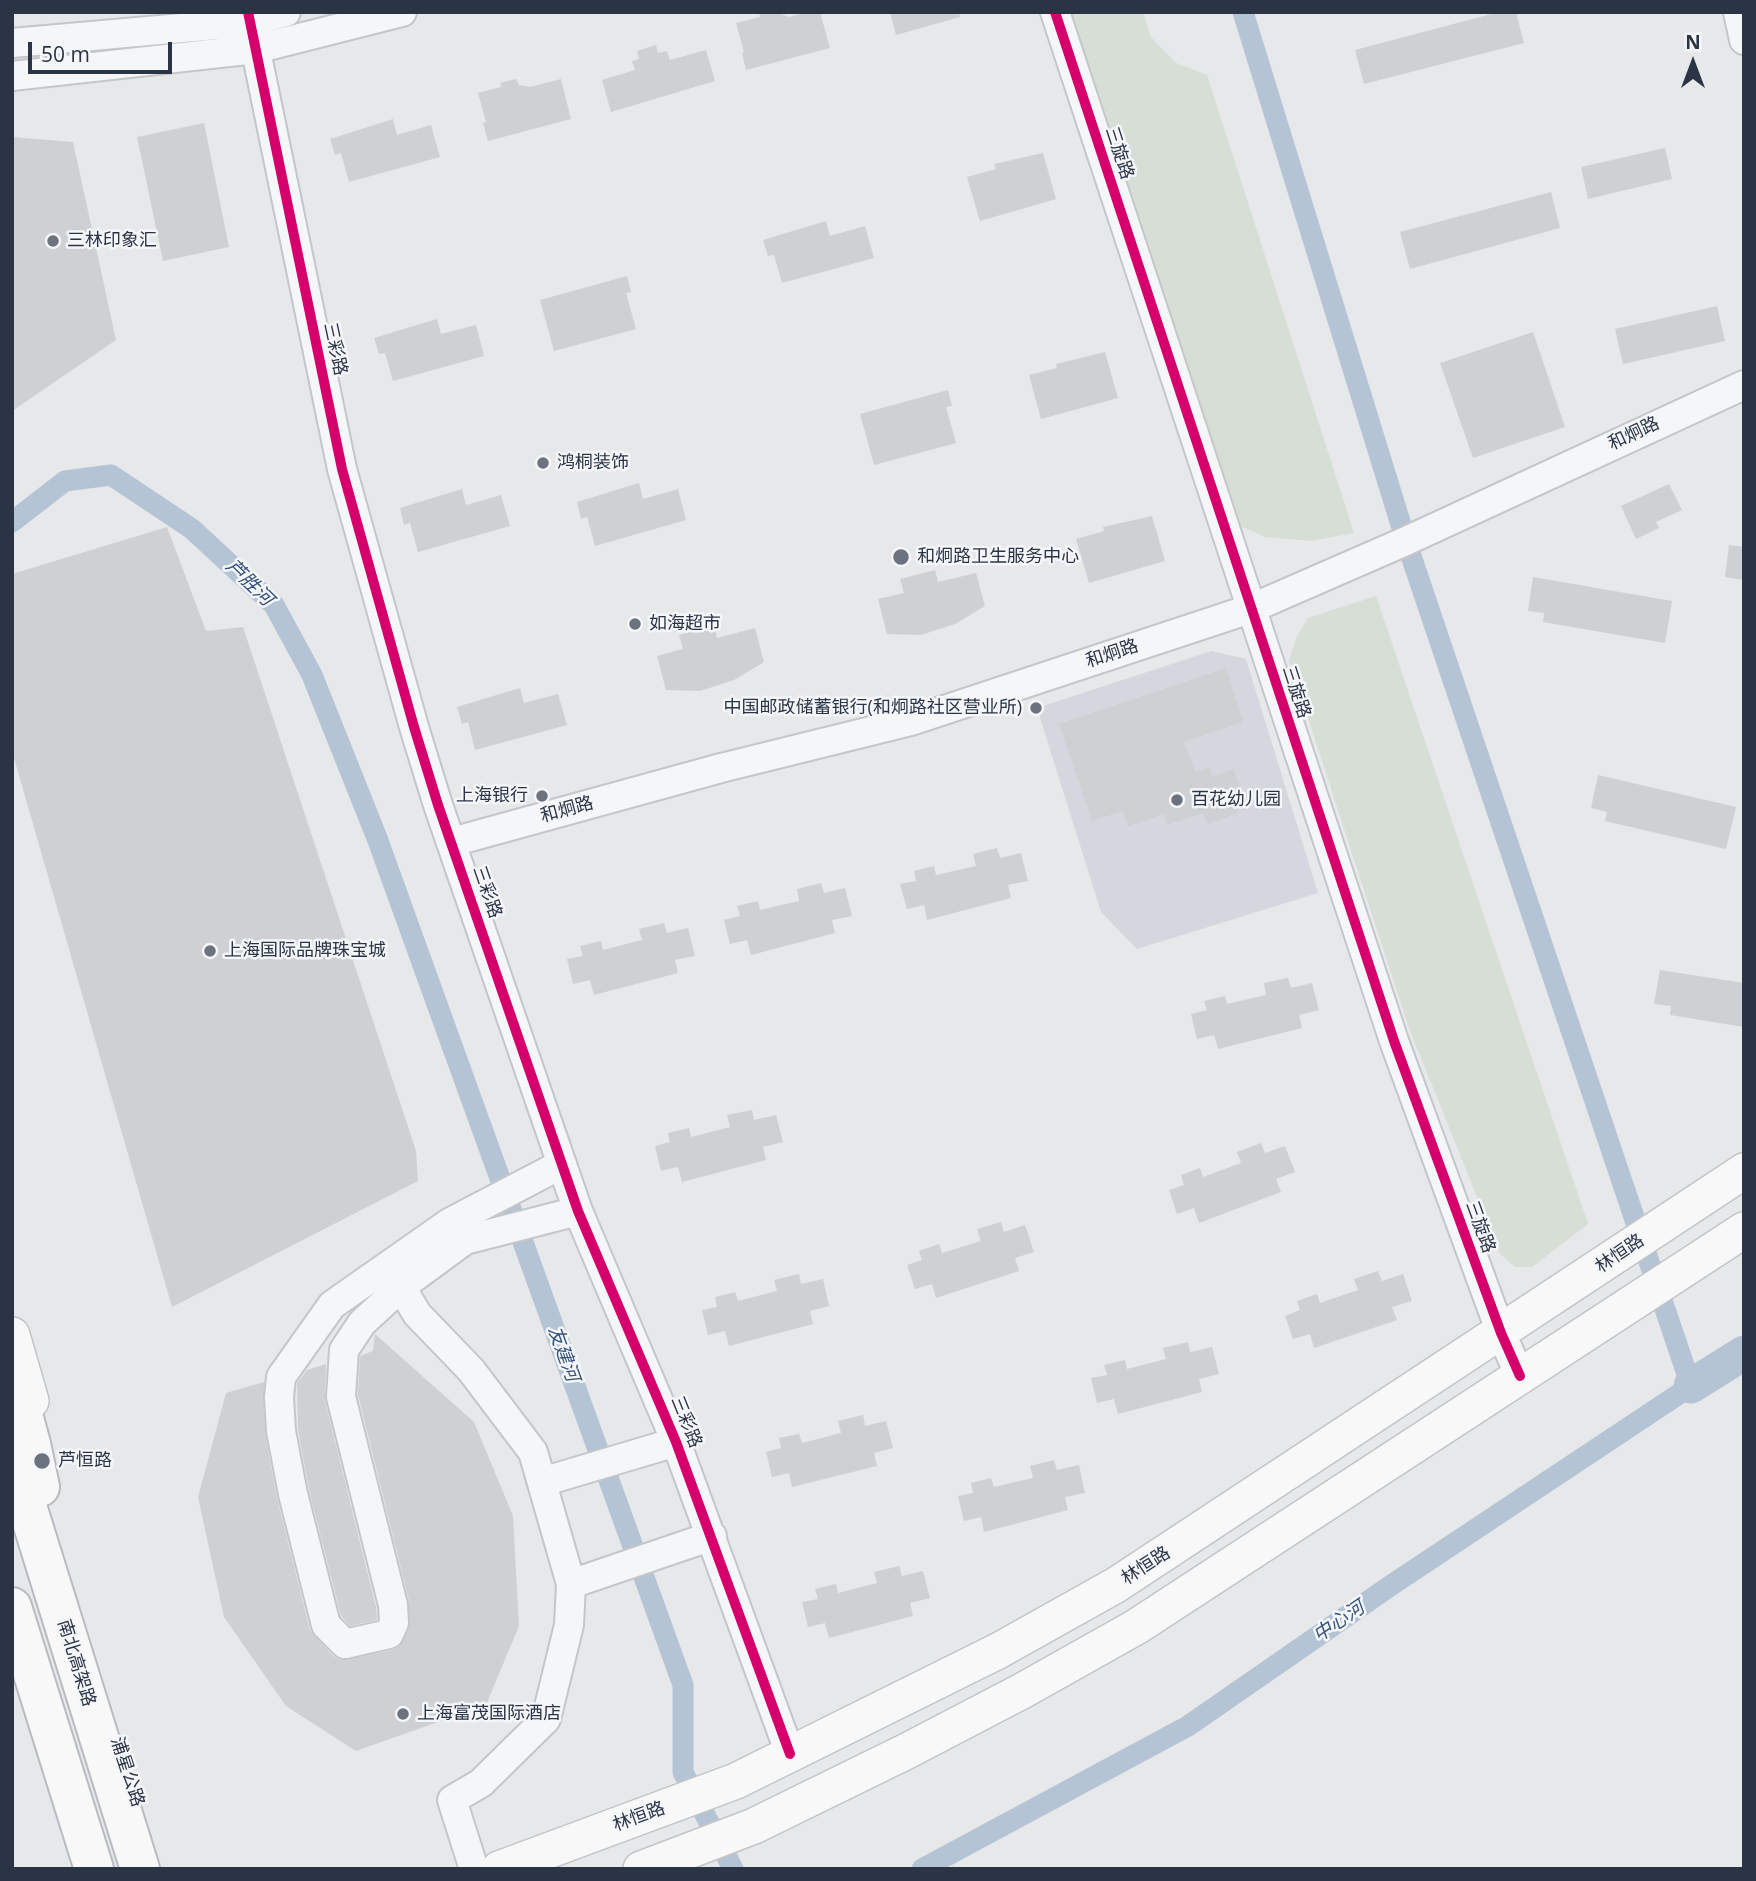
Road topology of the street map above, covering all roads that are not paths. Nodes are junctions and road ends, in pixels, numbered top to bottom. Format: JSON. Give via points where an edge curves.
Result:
{"nodes":[{"id":1,"x":286,"y":12,"type":"edge"},
{"id":2,"x":402,"y":12,"type":"edge"},
{"id":3,"x":1055,"y":12,"type":"edge"},
{"id":4,"x":1738,"y":12,"type":"edge"},
{"id":5,"x":251,"y":27,"type":"edge"},
{"id":6,"x":1744,"y":40,"type":"edge"},
{"id":7,"x":12,"y":43,"type":"edge"},
{"id":8,"x":12,"y":76,"type":"edge"},
{"id":9,"x":1744,"y":385,"type":"edge"},
{"id":10,"x":1250,"y":609,"type":"junction"},
{"id":11,"x":452,"y":842,"type":"junction"},
{"id":12,"x":562,"y":1164,"type":"junction"},
{"id":13,"x":1744,"y":1171,"type":"edge"},
{"id":14,"x":578,"y":1211,"type":"junction"},
{"id":15,"x":478,"y":1223,"type":"junction"},
{"id":16,"x":1733,"y":1236,"type":"edge"},
{"id":17,"x":401,"y":1287,"type":"junction"},
{"id":18,"x":1501,"y":1333,"type":"junction"},
{"id":19,"x":12,"y":1335,"type":"edge"},
{"id":20,"x":1520,"y":1376,"type":"junction"},
{"id":21,"x":14,"y":1392,"type":"edge"},
{"id":22,"x":676,"y":1442,"type":"junction"},
{"id":23,"x":12,"y":1458,"type":"edge"},
{"id":24,"x":555,"y":1479,"type":"junction"},
{"id":25,"x":45,"y":1516,"type":"junction"},
{"id":26,"x":712,"y":1536,"type":"junction"},
{"id":27,"x":571,"y":1584,"type":"junction"},
{"id":28,"x":12,"y":1607,"type":"edge"},
{"id":29,"x":12,"y":1659,"type":"edge"},
{"id":30,"x":790,"y":1754,"type":"junction"},
{"id":31,"x":650,"y":1866,"type":"edge"},
{"id":32,"x":76,"y":1869,"type":"edge"},
{"id":33,"x":94,"y":1869,"type":"edge"},
{"id":34,"x":140,"y":1869,"type":"edge"},
{"id":35,"x":158,"y":1869,"type":"edge"},
{"id":36,"x":474,"y":1869,"type":"edge"},
{"id":37,"x":499,"y":1869,"type":"edge"}],
"edges":[{"from":1,"to":5,"type":"street"},
{"from":2,"to":5,"type":"street"},
{"from":3,"to":10,"type":"street","name":"三旋路"},
{"from":4,"to":6,"type":"street"},
{"from":5,"to":7,"type":"street"},
{"from":5,"to":8,"type":"street"},
{"from":5,"to":11,"type":"street","name":"三彩路","via":[[342,469],[414,727]]},
{"from":9,"to":10,"type":"street","name":"和炯路"},
{"from":10,"to":11,"type":"street","name":"和炯路","via":[[911,721]]},
{"from":10,"to":18,"type":"street","name":"三旋路","via":[[1394,1041]]},
{"from":11,"to":12,"type":"street","name":"三彩路"},
{"from":12,"to":14,"type":"street","name":"三彩路"},
{"from":12,"to":15,"type":"street","via":[[520,1186]]},
{"from":13,"to":18,"type":"main road","name":"林恒路"},
{"from":14,"to":15,"type":"street","via":[[533,1222]]},
{"from":14,"to":22,"type":"street","name":"三彩路"},
{"from":15,"to":17,"type":"street","via":[[465,1240]]},
{"from":15,"to":17,"type":"street","via":[[449,1223],[332,1305],[281,1377],[281,1431],[293,1494],[326,1625],[345,1644],[389,1634],[394,1623],[341,1397],[342,1359],[362,1323]]},
{"from":16,"to":20,"type":"main road"},
{"from":17,"to":24,"type":"street","via":[[417,1314],[471,1370]]},
{"from":18,"to":20,"type":"street","name":"三旋路"},
{"from":18,"to":30,"type":"main road","name":"林恒路","via":[[1116,1585],[999,1651]]},
{"from":19,"to":25,"type":"main road","name":"浦星公路","via":[[29,1388]]},
{"from":20,"to":31,"type":"main road","via":[[1136,1627],[1022,1692],[754,1826]]},
{"from":21,"to":25,"type":"highway","via":[[31,1444]]},
{"from":22,"to":24,"type":"street"},
{"from":22,"to":26,"type":"street","name":"三彩路"},
{"from":23,"to":34,"type":"highway","name":"南北高架路"},
{"from":24,"to":27,"type":"street"},
{"from":25,"to":35,"type":"main road","name":"浦星公路"},
{"from":26,"to":27,"type":"street"},
{"from":26,"to":30,"type":"street","name":"三彩路"},
{"from":27,"to":36,"type":"street","via":[[569,1625],[546,1719],[481,1783],[452,1800]]},
{"from":28,"to":33,"type":"highway"},
{"from":29,"to":32,"type":"main road"},
{"from":30,"to":37,"type":"main road","name":"林恒路","via":[[736,1780]]}]}
